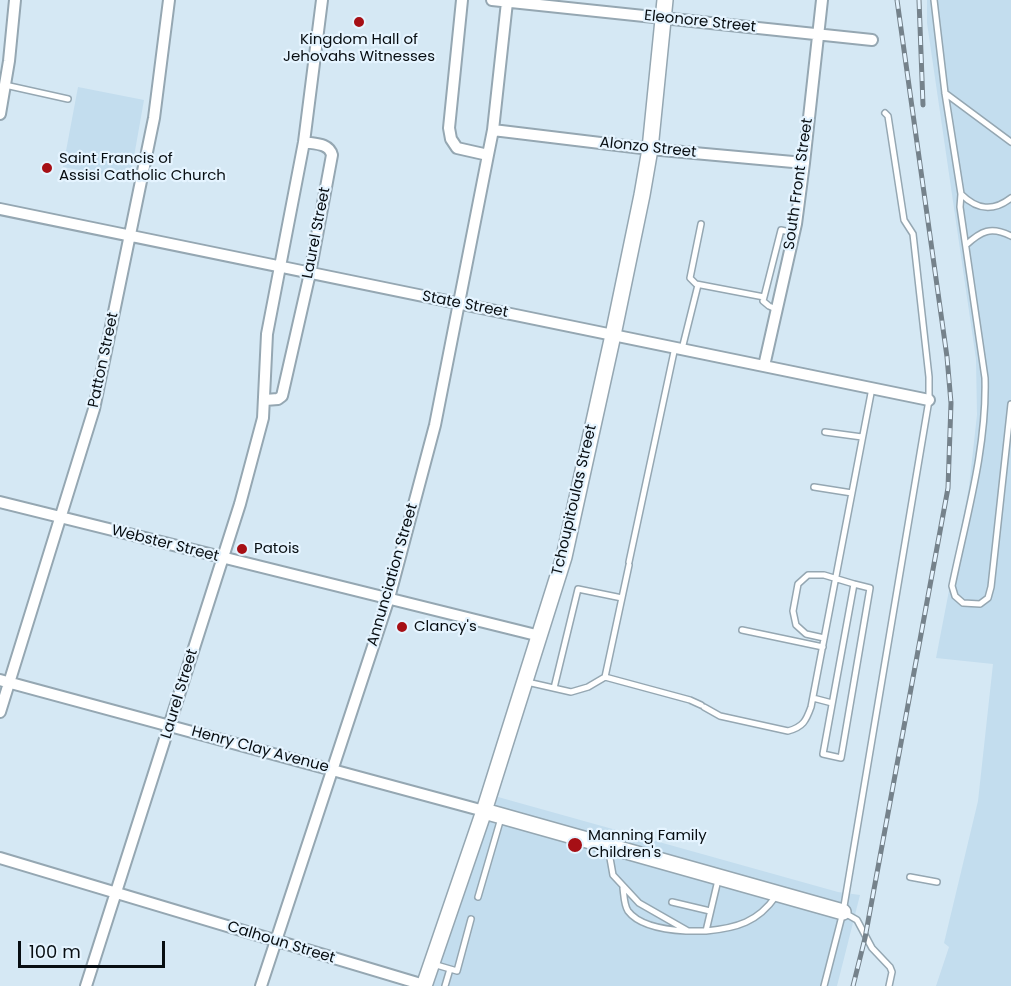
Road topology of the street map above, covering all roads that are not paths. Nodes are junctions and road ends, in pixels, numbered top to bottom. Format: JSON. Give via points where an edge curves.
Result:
{"nodes":[{"id":1,"x":15,"y":0,"type":"edge"},
{"id":2,"x":169,"y":0,"type":"edge"},
{"id":3,"x":322,"y":0,"type":"edge"},
{"id":4,"x":462,"y":0,"type":"edge"},
{"id":5,"x":492,"y":0,"type":"edge"},
{"id":6,"x":665,"y":0,"type":"edge"},
{"id":7,"x":822,"y":0,"type":"edge"},
{"id":8,"x":934,"y":0,"type":"edge"},
{"id":9,"x":507,"y":2,"type":"junction"},
{"id":10,"x":664,"y":18,"type":"junction"},
{"id":11,"x":818,"y":35,"type":"junction"},
{"id":12,"x":872,"y":40,"type":"dead end"},
{"id":13,"x":5,"y":86,"type":"junction"},
{"id":14,"x":945,"y":93,"type":"junction"},
{"id":15,"x":68,"y":99,"type":"dead end"},
{"id":16,"x":885,"y":113,"type":"dead end"},
{"id":17,"x":0,"y":114,"type":"edge"},
{"id":18,"x":493,"y":130,"type":"junction"},
{"id":19,"x":304,"y":142,"type":"junction"},
{"id":20,"x":1011,"y":142,"type":"edge"},
{"id":21,"x":650,"y":148,"type":"junction"},
{"id":22,"x":488,"y":155,"type":"junction"},
{"id":23,"x":804,"y":163,"type":"junction"},
{"id":24,"x":961,"y":194,"type":"junction"},
{"id":25,"x":1011,"y":198,"type":"edge"},
{"id":26,"x":0,"y":209,"type":"edge"},
{"id":27,"x":701,"y":224,"type":"dead end"},
{"id":28,"x":794,"y":233,"type":"junction"},
{"id":29,"x":1011,"y":236,"type":"edge"},
{"id":30,"x":129,"y":237,"type":"junction"},
{"id":31,"x":966,"y":245,"type":"junction"},
{"id":32,"x":774,"y":259,"type":"junction"},
{"id":33,"x":787,"y":262,"type":"junction"},
{"id":34,"x":279,"y":267,"type":"junction"},
{"id":35,"x":310,"y":273,"type":"junction"},
{"id":36,"x":698,"y":285,"type":"junction"},
{"id":37,"x":766,"y":289,"type":"junction"},
{"id":38,"x":780,"y":292,"type":"junction"},
{"id":39,"x":764,"y":297,"type":"junction"},
{"id":40,"x":459,"y":303,"type":"junction"},
{"id":41,"x":777,"y":309,"type":"junction"},
{"id":42,"x":614,"y":335,"type":"junction"},
{"id":43,"x":678,"y":348,"type":"junction"},
{"id":44,"x":764,"y":366,"type":"junction"},
{"id":45,"x":872,"y":388,"type":"junction"},
{"id":46,"x":264,"y":400,"type":"junction"},
{"id":47,"x":929,"y":400,"type":"junction"},
{"id":48,"x":1011,"y":404,"type":"edge"},
{"id":49,"x":825,"y":432,"type":"dead end"},
{"id":50,"x":862,"y":437,"type":"junction"},
{"id":51,"x":814,"y":487,"type":"dead end"},
{"id":52,"x":852,"y":493,"type":"junction"},
{"id":53,"x":0,"y":502,"type":"edge"},
{"id":54,"x":61,"y":518,"type":"junction"},
{"id":55,"x":222,"y":558,"type":"junction"},
{"id":56,"x":835,"y":578,"type":"junction"},
{"id":57,"x":854,"y":584,"type":"junction"},
{"id":58,"x":389,"y":598,"type":"junction"},
{"id":59,"x":622,"y":598,"type":"junction"},
{"id":60,"x":742,"y":630,"type":"dead end"},
{"id":61,"x":540,"y":636,"type":"junction"},
{"id":62,"x":824,"y":638,"type":"junction"},
{"id":63,"x":823,"y":647,"type":"junction"},
{"id":64,"x":605,"y":677,"type":"junction"},
{"id":65,"x":5,"y":681,"type":"edge"},
{"id":66,"x":525,"y":681,"type":"junction"},
{"id":67,"x":554,"y":688,"type":"junction"},
{"id":68,"x":813,"y":698,"type":"junction"},
{"id":69,"x":832,"y":703,"type":"junction"},
{"id":70,"x":0,"y":712,"type":"edge"},
{"id":71,"x":170,"y":726,"type":"junction"},
{"id":72,"x":331,"y":769,"type":"junction"},
{"id":73,"x":484,"y":811,"type":"junction"},
{"id":74,"x":502,"y":815,"type":"junction"},
{"id":75,"x":608,"y":846,"type":"junction"},
{"id":76,"x":0,"y":858,"type":"edge"},
{"id":77,"x":910,"y":877,"type":"dead end"},
{"id":78,"x":718,"y":878,"type":"junction"},
{"id":79,"x":937,"y":882,"type":"dead end"},
{"id":80,"x":622,"y":886,"type":"junction"},
{"id":81,"x":117,"y":893,"type":"junction"},
{"id":82,"x":777,"y":895,"type":"junction"},
{"id":83,"x":478,"y":897,"type":"dead end"},
{"id":84,"x":672,"y":902,"type":"dead end"},
{"id":85,"x":711,"y":911,"type":"junction"},
{"id":86,"x":843,"y":912,"type":"junction"},
{"id":87,"x":471,"y":919,"type":"dead end"},
{"id":88,"x":688,"y":931,"type":"junction"},
{"id":89,"x":706,"y":931,"type":"junction"},
{"id":90,"x":276,"y":941,"type":"junction"},
{"id":91,"x":432,"y":964,"type":"junction"},
{"id":92,"x":450,"y":969,"type":"junction"},
{"id":93,"x":86,"y":986,"type":"edge"},
{"id":94,"x":261,"y":986,"type":"edge"},
{"id":95,"x":424,"y":986,"type":"edge"},
{"id":96,"x":445,"y":986,"type":"edge"},
{"id":97,"x":824,"y":986,"type":"edge"},
{"id":98,"x":889,"y":986,"type":"edge"}],
"edges":[{"from":1,"to":13,"type":"street"},
{"from":2,"to":30,"type":"street","name":"Patton Street","via":[[154,118]]},
{"from":3,"to":19,"type":"street","name":"Laurel Street"},
{"from":4,"to":22,"type":"street","via":[[449,128],[457,148]]},
{"from":5,"to":9,"type":"street","name":"Eleonore Street"},
{"from":6,"to":10,"type":"street","name":"Tchoupitoulas Street"},
{"from":7,"to":11,"type":"street","name":"South Front Street"},
{"from":8,"to":14,"type":"lane"},
{"from":9,"to":10,"type":"street","name":"Eleonore Street"},
{"from":9,"to":18,"type":"street","name":"Annunciation Street"},
{"from":10,"to":11,"type":"street","name":"Eleonore Street"},
{"from":10,"to":21,"type":"street","name":"Tchoupitoulas Street"},
{"from":11,"to":12,"type":"street","name":"Eleonore Street"},
{"from":11,"to":23,"type":"street","name":"South Front Street"},
{"from":13,"to":15,"type":"lane"},
{"from":13,"to":17,"type":"street"},
{"from":14,"to":20,"type":"lane"},
{"from":14,"to":24,"type":"lane"},
{"from":16,"to":47,"type":"lane","via":[[904,220],[913,234]]},
{"from":18,"to":21,"type":"street","name":"Alonzo Street"},
{"from":18,"to":22,"type":"street","name":"Annunciation Street"},
{"from":19,"to":34,"type":"street","name":"Laurel Street"},
{"from":19,"to":35,"type":"street","name":"Laurel Street","via":[[327,146],[332,154]]},
{"from":21,"to":23,"type":"street","name":"Alonzo Street"},
{"from":21,"to":42,"type":"street","name":"Tchoupitoulas Street"},
{"from":22,"to":40,"type":"street","name":"Annunciation Street"},
{"from":23,"to":28,"type":"street","name":"South Front Street"},
{"from":24,"to":25,"type":"lane","via":[[980,208],[991,208]]},
{"from":24,"to":31,"type":"lane"},
{"from":26,"to":30,"type":"street","name":"State Street"},
{"from":27,"to":36,"type":"lane","via":[[690,278]]},
{"from":28,"to":32,"type":"lane","via":[[781,230]]},
{"from":28,"to":33,"type":"street","name":"South Front Street"},
{"from":29,"to":31,"type":"lane","via":[[985,230]]},
{"from":30,"to":34,"type":"street","name":"State Street"},
{"from":30,"to":54,"type":"street","name":"Patton Street","via":[[94,409]]},
{"from":31,"to":48,"type":"lane","via":[[986,404],[952,586],[963,603],[980,604],[988,598],[991,587]]},
{"from":32,"to":33,"type":"lane"},
{"from":32,"to":37,"type":"lane"},
{"from":33,"to":38,"type":"street","name":"South Front Street"},
{"from":34,"to":35,"type":"street","name":"State Street"},
{"from":34,"to":46,"type":"street","name":"Laurel Street","via":[[267,334]]},
{"from":35,"to":40,"type":"street","name":"State Street"},
{"from":35,"to":46,"type":"street","name":"Laurel Street","via":[[282,396]]},
{"from":36,"to":39,"type":"lane"},
{"from":36,"to":43,"type":"lane"},
{"from":37,"to":38,"type":"lane"},
{"from":37,"to":39,"type":"lane"},
{"from":38,"to":41,"type":"street","name":"South Front Street"},
{"from":39,"to":41,"type":"lane","via":[[763,301]]},
{"from":40,"to":42,"type":"street","name":"State Street"},
{"from":40,"to":58,"type":"street","name":"Annunciation Street","via":[[435,425]]},
{"from":41,"to":44,"type":"street","name":"South Front Street"},
{"from":42,"to":43,"type":"street","name":"State Street"},
{"from":42,"to":61,"type":"street","name":"Tchoupitoulas Street","via":[[564,557]]},
{"from":43,"to":44,"type":"street","name":"State Street"},
{"from":43,"to":59,"type":"lane"},
{"from":44,"to":45,"type":"street","name":"State Street"},
{"from":45,"to":47,"type":"street","name":"State Street"},
{"from":45,"to":50,"type":"lane"},
{"from":46,"to":55,"type":"street","name":"Laurel Street","via":[[240,504]]},
{"from":47,"to":86,"type":"lane"},
{"from":49,"to":50,"type":"lane"},
{"from":50,"to":52,"type":"lane"},
{"from":51,"to":52,"type":"lane"},
{"from":52,"to":56,"type":"lane"},
{"from":53,"to":54,"type":"street","name":"Webster Street"},
{"from":54,"to":55,"type":"street","name":"Webster Street"},
{"from":54,"to":65,"type":"street","name":"Patton Street"},
{"from":55,"to":58,"type":"street","name":"Webster Street"},
{"from":55,"to":71,"type":"street","name":"Laurel Street"},
{"from":56,"to":57,"type":"lane"},
{"from":56,"to":62,"type":"lane"},
{"from":56,"to":62,"type":"lane","via":[[808,575],[798,584],[793,611],[796,625],[806,634]]},
{"from":57,"to":69,"type":"lane"},
{"from":57,"to":69,"type":"lane","via":[[870,588],[841,758],[823,753]]},
{"from":58,"to":61,"type":"street","name":"Webster Street"},
{"from":58,"to":72,"type":"street","name":"Annunciation Street"},
{"from":59,"to":64,"type":"lane"},
{"from":59,"to":67,"type":"lane","via":[[578,589]]},
{"from":60,"to":63,"type":"lane"},
{"from":61,"to":66,"type":"street","name":"Tchoupitoulas Street"},
{"from":62,"to":63,"type":"lane"},
{"from":63,"to":68,"type":"lane"},
{"from":64,"to":67,"type":"lane","via":[[571,692]]},
{"from":64,"to":68,"type":"lane","via":[[690,700],[720,716],[788,731],[806,722]]},
{"from":65,"to":70,"type":"street","name":"Patton Street"},
{"from":65,"to":71,"type":"street","name":"Henry Clay Avenue"},
{"from":66,"to":67,"type":"lane"},
{"from":66,"to":73,"type":"street","name":"Tchoupitoulas Street"},
{"from":68,"to":69,"type":"lane"},
{"from":71,"to":72,"type":"street","name":"Henry Clay Avenue"},
{"from":71,"to":81,"type":"street","name":"Laurel Street"},
{"from":72,"to":73,"type":"street","name":"Henry Clay Avenue"},
{"from":72,"to":90,"type":"street","name":"Annunciation Street"},
{"from":73,"to":74,"type":"street"},
{"from":73,"to":91,"type":"street","name":"Tchoupitoulas Street"},
{"from":74,"to":75,"type":"street"},
{"from":74,"to":83,"type":"lane"},
{"from":75,"to":78,"type":"street"},
{"from":75,"to":80,"type":"lane","via":[[613,875]]},
{"from":76,"to":81,"type":"street","name":"Calhoun Street"},
{"from":77,"to":79,"type":"lane"},
{"from":78,"to":82,"type":"street"},
{"from":78,"to":85,"type":"lane"},
{"from":80,"to":88,"type":"lane","via":[[639,903]]},
{"from":80,"to":88,"type":"lane","via":[[626,909],[634,917],[668,929]]},
{"from":81,"to":90,"type":"street","name":"Calhoun Street"},
{"from":81,"to":93,"type":"street","name":"Laurel Street"},
{"from":82,"to":86,"type":"street"},
{"from":82,"to":89,"type":"lane","via":[[767,910],[750,921]]},
{"from":84,"to":85,"type":"lane"},
{"from":85,"to":89,"type":"lane"},
{"from":86,"to":97,"type":"lane"},
{"from":86,"to":98,"type":"lane","via":[[857,920],[872,948],[890,968]]},
{"from":87,"to":92,"type":"lane","via":[[457,971]]},
{"from":88,"to":89,"type":"lane"},
{"from":90,"to":94,"type":"street","name":"Annunciation Street"},
{"from":90,"to":95,"type":"street","name":"Calhoun Street"},
{"from":91,"to":92,"type":"lane"},
{"from":91,"to":95,"type":"street","name":"Tchoupitoulas Street"},
{"from":92,"to":96,"type":"lane"}]}
